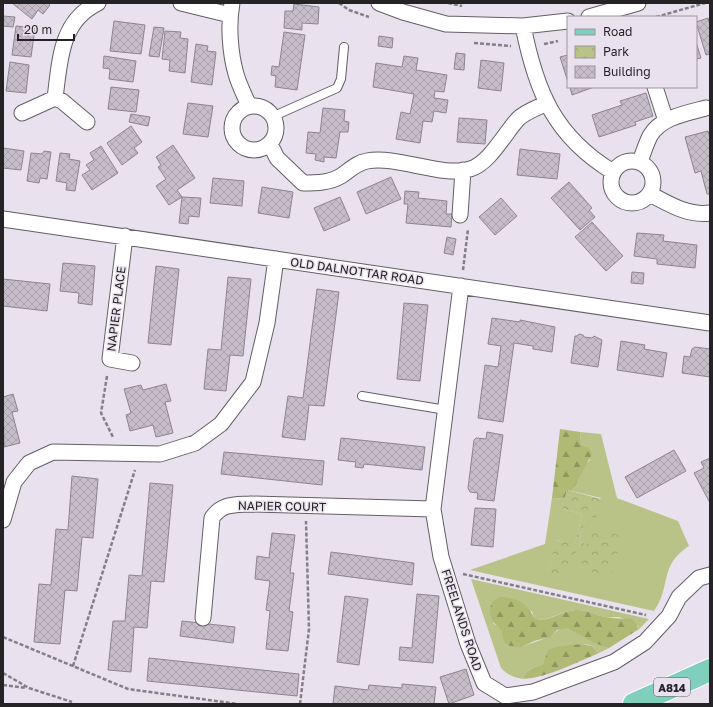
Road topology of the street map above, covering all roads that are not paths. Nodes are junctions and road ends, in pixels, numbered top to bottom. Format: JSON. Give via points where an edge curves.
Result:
{"nodes":[{"id":1,"x":98,"y":3,"type":"edge"},
{"id":2,"x":181,"y":3,"type":"edge"},
{"id":3,"x":379,"y":3,"type":"edge"},
{"id":4,"x":638,"y":3,"type":"edge"},
{"id":5,"x":231,"y":9,"type":"edge"},
{"id":6,"x":592,"y":16,"type":"edge"},
{"id":7,"x":567,"y":21,"type":"edge"},
{"id":8,"x":522,"y":26,"type":"junction"},
{"id":9,"x":344,"y":47,"type":"dead end"},
{"id":10,"x":655,"y":88,"type":"edge"},
{"id":11,"x":55,"y":98,"type":"junction"},
{"id":12,"x":547,"y":103,"type":"junction"},
{"id":13,"x":249,"y":106,"type":"junction"},
{"id":14,"x":706,"y":108,"type":"dead end"},
{"id":15,"x":22,"y":113,"type":"dead end"},
{"id":16,"x":274,"y":116,"type":"junction"},
{"id":17,"x":666,"y":121,"type":"junction"},
{"id":18,"x":87,"y":122,"type":"dead end"},
{"id":19,"x":270,"y":144,"type":"junction"},
{"id":20,"x":640,"y":162,"type":"junction"},
{"id":21,"x":463,"y":170,"type":"junction"},
{"id":22,"x":613,"y":172,"type":"junction"},
{"id":23,"x":650,"y":194,"type":"junction"},
{"id":24,"x":710,"y":213,"type":"edge"},
{"id":25,"x":460,"y":215,"type":"road end"},
{"id":26,"x":3,"y":219,"type":"edge"},
{"id":27,"x":125,"y":236,"type":"junction"},
{"id":28,"x":276,"y":259,"type":"junction"},
{"id":29,"x":461,"y":286,"type":"junction"},
{"id":30,"x":710,"y":323,"type":"edge"},
{"id":31,"x":132,"y":363,"type":"dead end"},
{"id":32,"x":362,"y":396,"type":"dead end"},
{"id":33,"x":446,"y":410,"type":"junction"},
{"id":34,"x":433,"y":509,"type":"junction"},
{"id":35,"x":3,"y":520,"type":"edge"},
{"id":36,"x":710,"y":575,"type":"edge"},
{"id":37,"x":203,"y":618,"type":"dead end"},
{"id":38,"x":710,"y":670,"type":"edge"},
{"id":39,"x":634,"y":704,"type":"edge"}],
"edges":[{"from":1,"to":11,"type":"street","via":[[86,9],[72,25],[61,52]]},
{"from":2,"to":5,"type":"street"},
{"from":3,"to":8,"type":"street","via":[[446,24]]},
{"from":4,"to":6,"type":"street"},
{"from":5,"to":13,"type":"street","via":[[232,50],[236,74]]},
{"from":7,"to":8,"type":"street"},
{"from":8,"to":12,"type":"street","via":[[533,72]]},
{"from":9,"to":16,"type":"lane","via":[[341,79],[337,88]]},
{"from":10,"to":17,"type":"street"},
{"from":11,"to":15,"type":"street"},
{"from":11,"to":18,"type":"street"},
{"from":12,"to":21,"type":"street","via":[[518,118],[486,158],[470,169]]},
{"from":12,"to":22,"type":"street","via":[[569,138],[595,161]]},
{"from":13,"to":16,"type":"street","via":[[258,105],[268,109]]},
{"from":13,"to":19,"type":"street","via":[[241,109],[234,117],[233,133],[237,142],[252,150]]},
{"from":14,"to":17,"type":"street"},
{"from":16,"to":19,"type":"street","via":[[277,132]]},
{"from":17,"to":20,"type":"street","via":[[651,135]]},
{"from":19,"to":21,"type":"street","via":[[277,158],[303,183],[322,183],[341,176],[351,167],[367,161],[397,161],[452,171]]},
{"from":20,"to":22,"type":"street","via":[[623,163]]},
{"from":20,"to":23,"type":"street","via":[[650,170],[653,178]]},
{"from":21,"to":25,"type":"street"},
{"from":22,"to":23,"type":"street","via":[[611,188],[620,200],[634,204],[646,199]]},
{"from":23,"to":24,"type":"street","via":[[679,209]]},
{"from":26,"to":27,"type":"street","name":"OLD DALNOTTAR ROAD"},
{"from":27,"to":28,"type":"street","name":"OLD DALNOTTAR ROAD"},
{"from":27,"to":31,"type":"street","name":"NAPIER PLACE","via":[[110,360]]},
{"from":28,"to":29,"type":"street","name":"OLD DALNOTTAR ROAD"},
{"from":28,"to":35,"type":"street","via":[[267,323],[253,382],[221,424],[195,443],[160,454],[53,452],[29,463],[14,482]]},
{"from":29,"to":30,"type":"street","name":"OLD DALNOTTAR ROAD"},
{"from":29,"to":33,"type":"street","name":"FREELANDS ROAD"},
{"from":32,"to":33,"type":"lane"},
{"from":33,"to":34,"type":"street","name":"FREELANDS ROAD"},
{"from":34,"to":36,"type":"street","name":"FREELANDS ROAD","via":[[445,570],[468,644],[484,683],[505,696],[533,692],[614,662],[644,642],[665,620],[678,597],[699,578]]},
{"from":34,"to":37,"type":"street","name":"NAPIER COURT","via":[[229,505],[217,510],[212,518]]},
{"from":38,"to":39,"type":"main road","number":"A814"}]}
